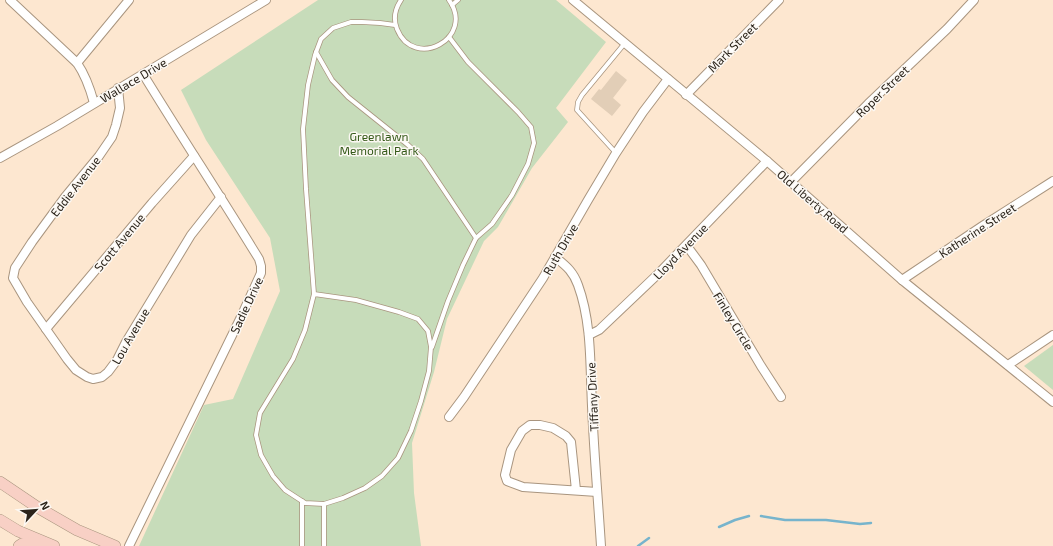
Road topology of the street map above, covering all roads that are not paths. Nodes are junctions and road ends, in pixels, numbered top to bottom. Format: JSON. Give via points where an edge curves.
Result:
{"nodes":[{"id":1,"x":10,"y":0,"type":"edge"},
{"id":2,"x":128,"y":0,"type":"edge"},
{"id":3,"x":266,"y":0,"type":"edge"},
{"id":4,"x":401,"y":0,"type":"edge"},
{"id":5,"x":449,"y":0,"type":"edge"},
{"id":6,"x":458,"y":0,"type":"edge"},
{"id":7,"x":573,"y":0,"type":"edge"},
{"id":8,"x":779,"y":0,"type":"edge"},
{"id":9,"x":974,"y":0,"type":"edge"},
{"id":10,"x":452,"y":5,"type":"junction"},
{"id":11,"x":395,"y":25,"type":"junction"},
{"id":12,"x":449,"y":37,"type":"junction"},
{"id":13,"x":625,"y":43,"type":"junction"},
{"id":14,"x":316,"y":52,"type":"junction"},
{"id":15,"x":77,"y":63,"type":"junction"},
{"id":16,"x":143,"y":74,"type":"junction"},
{"id":17,"x":668,"y":79,"type":"junction"},
{"id":18,"x":118,"y":88,"type":"junction"},
{"id":19,"x":686,"y":95,"type":"junction"},
{"id":20,"x":94,"y":103,"type":"junction"},
{"id":21,"x":614,"y":150,"type":"junction"},
{"id":22,"x":194,"y":156,"type":"junction"},
{"id":23,"x":0,"y":158,"type":"edge"},
{"id":24,"x":767,"y":161,"type":"junction"},
{"id":25,"x":1053,"y":181,"type":"edge"},
{"id":26,"x":791,"y":182,"type":"junction"},
{"id":27,"x":222,"y":197,"type":"junction"},
{"id":28,"x":476,"y":238,"type":"junction"},
{"id":29,"x":687,"y":246,"type":"junction"},
{"id":30,"x":555,"y":257,"type":"junction"},
{"id":31,"x":13,"y":278,"type":"joint"},
{"id":32,"x":902,"y":280,"type":"junction"},
{"id":33,"x":314,"y":294,"type":"junction"},
{"id":34,"x":46,"y":329,"type":"junction"},
{"id":35,"x":1053,"y":334,"type":"edge"},
{"id":36,"x":589,"y":335,"type":"junction"},
{"id":37,"x":432,"y":347,"type":"junction"},
{"id":38,"x":1008,"y":365,"type":"junction"},
{"id":39,"x":781,"y":397,"type":"dead end"},
{"id":40,"x":1053,"y":402,"type":"edge"},
{"id":41,"x":449,"y":416,"type":"dead end"},
{"id":42,"x":0,"y":482,"type":"edge"},
{"id":43,"x":576,"y":490,"type":"junction"},
{"id":44,"x":597,"y":492,"type":"junction"},
{"id":45,"x":302,"y":500,"type":"junction"},
{"id":46,"x":324,"y":504,"type":"junction"},
{"id":47,"x":0,"y":520,"type":"edge"},
{"id":48,"x":49,"y":544,"type":"edge"},
{"id":49,"x":19,"y":546,"type":"edge"},
{"id":50,"x":115,"y":546,"type":"edge"},
{"id":51,"x":129,"y":546,"type":"edge"},
{"id":52,"x":302,"y":546,"type":"edge"},
{"id":53,"x":324,"y":546,"type":"edge"},
{"id":54,"x":601,"y":546,"type":"edge"}],
"edges":[{"from":1,"to":15,"type":"street"},
{"from":2,"to":15,"type":"street"},
{"from":3,"to":16,"type":"street","name":"Wallace Drive"},
{"from":4,"to":11,"type":"lane","via":[[395,15]]},
{"from":5,"to":10,"type":"lane"},
{"from":6,"to":10,"type":"lane"},
{"from":7,"to":13,"type":"street","name":"Old Liberty Road"},
{"from":8,"to":19,"type":"street","name":"Mark Street"},
{"from":9,"to":26,"type":"street","name":"Roper Street"},
{"from":10,"to":12,"type":"lane","via":[[456,21]]},
{"from":11,"to":12,"type":"lane","via":[[405,42],[414,47],[433,48]]},
{"from":11,"to":14,"type":"lane","via":[[351,22],[333,28],[321,39]]},
{"from":12,"to":28,"type":"lane","via":[[468,62],[531,127],[534,143],[528,164],[512,195],[492,224]]},
{"from":13,"to":17,"type":"street","name":"Old Liberty Road"},
{"from":13,"to":21,"type":"lane","via":[[582,95],[577,110]]},
{"from":14,"to":28,"type":"lane","via":[[332,80],[348,97],[423,159]]},
{"from":14,"to":33,"type":"lane","via":[[308,85],[303,129]]},
{"from":15,"to":20,"type":"street","via":[[84,73]]},
{"from":16,"to":18,"type":"street","name":"Wallace Drive"},
{"from":16,"to":22,"type":"street","name":"Sadie Drive"},
{"from":17,"to":19,"type":"street","name":"Old Liberty Road"},
{"from":17,"to":21,"type":"street","name":"Ruth Drive"},
{"from":18,"to":20,"type":"street","name":"Wallace Drive"},
{"from":18,"to":31,"type":"street","name":"Eddie Avenue","via":[[120,108],[112,137],[32,242],[15,268]]},
{"from":19,"to":24,"type":"street","name":"Old Liberty Road"},
{"from":20,"to":23,"type":"street","name":"Wallace Drive"},
{"from":21,"to":30,"type":"street","name":"Ruth Drive"},
{"from":22,"to":27,"type":"street","name":"Sadie Drive"},
{"from":22,"to":34,"type":"street","name":"Scott Avenue"},
{"from":24,"to":26,"type":"street","name":"Old Liberty Road"},
{"from":24,"to":29,"type":"street","name":"Lloyd Avenue"},
{"from":25,"to":32,"type":"street","name":"Katherine Street"},
{"from":26,"to":32,"type":"street","name":"Old Liberty Road"},
{"from":27,"to":34,"type":"street","name":"Lou Avenue","via":[[191,235],[117,360],[102,377],[93,379],[76,370]]},
{"from":27,"to":51,"type":"street","name":"Sadie Drive","via":[[259,259],[261,273]]},
{"from":28,"to":37,"type":"lane","via":[[448,301]]},
{"from":29,"to":36,"type":"street","name":"Lloyd Avenue","via":[[599,330]]},
{"from":29,"to":39,"type":"street","name":"Finley Circle"},
{"from":30,"to":36,"type":"street","name":"Tiffany Drive","via":[[571,270],[578,284]]},
{"from":30,"to":41,"type":"street","name":"Ruth Drive"},
{"from":31,"to":34,"type":"street","name":"Lou Avenue"},
{"from":32,"to":38,"type":"street","name":"Old Liberty Road"},
{"from":33,"to":37,"type":"lane","via":[[356,300],[418,319],[428,331]]},
{"from":33,"to":45,"type":"lane","via":[[305,330],[293,359],[260,413],[256,435],[260,455],[273,476],[285,490]]},
{"from":35,"to":38,"type":"street"},
{"from":36,"to":44,"type":"street","name":"Tiffany Drive"},
{"from":37,"to":46,"type":"lane","via":[[421,401],[411,432],[398,458],[382,476],[365,488]]},
{"from":38,"to":40,"type":"street","name":"Old Liberty Road"},
{"from":42,"to":50,"type":"main road","via":[[78,530]]},
{"from":43,"to":43,"type":"street","via":[[571,442],[566,436],[553,428],[540,425],[530,425],[522,431],[509,456],[505,475],[507,481],[523,487]]},
{"from":43,"to":44,"type":"street"},
{"from":44,"to":54,"type":"street","name":"Tiffany Drive"},
{"from":45,"to":46,"type":"lane","via":[[305,503]]},
{"from":45,"to":52,"type":"lane"},
{"from":46,"to":53,"type":"lane"},
{"from":47,"to":48,"type":"main road"},
{"from":48,"to":49,"type":"main road"}]}
